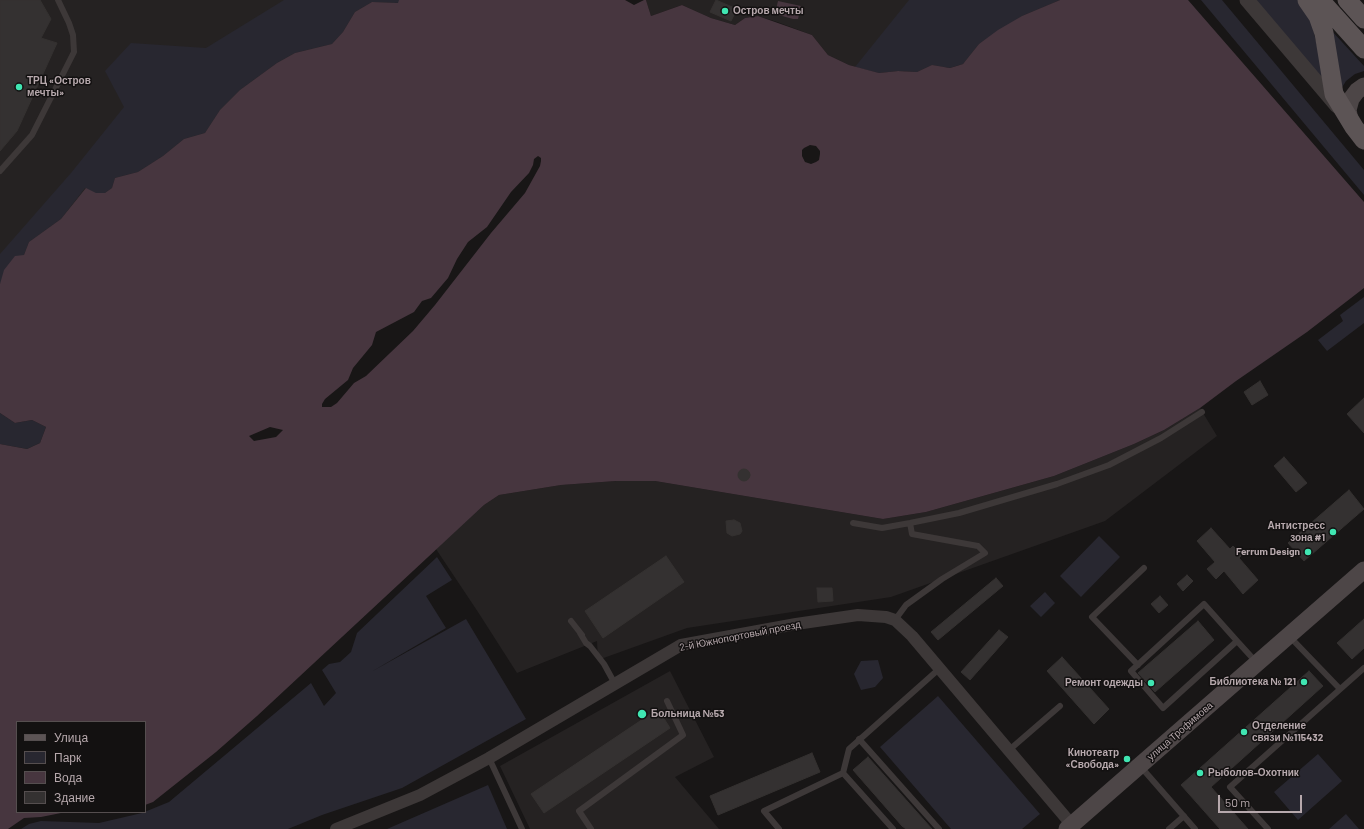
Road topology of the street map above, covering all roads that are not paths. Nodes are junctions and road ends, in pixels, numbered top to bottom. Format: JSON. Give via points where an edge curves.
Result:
{"nodes":[{"id":1,"x":58,"y":0,"type":"edge"},
{"id":2,"x":1247,"y":0,"type":"edge"},
{"id":3,"x":1306,"y":0,"type":"edge"},
{"id":4,"x":1320,"y":0,"type":"edge"},
{"id":5,"x":1347,"y":0,"type":"edge"},
{"id":6,"x":1364,"y":19,"type":"edge"},
{"id":7,"x":1364,"y":49,"type":"edge"},
{"id":8,"x":1364,"y":86,"type":"edge"},
{"id":9,"x":1350,"y":120,"type":"junction"},
{"id":10,"x":1364,"y":140,"type":"edge"},
{"id":11,"x":0,"y":171,"type":"edge"},
{"id":12,"x":1202,"y":412,"type":"dead end"},
{"id":13,"x":853,"y":523,"type":"dead end"},
{"id":14,"x":910,"y":523,"type":"junction"},
{"id":15,"x":1144,"y":568,"type":"dead end"},
{"id":16,"x":1364,"y":570,"type":"edge"},
{"id":17,"x":895,"y":620,"type":"junction"},
{"id":18,"x":571,"y":621,"type":"dead end"},
{"id":19,"x":1290,"y":636,"type":"junction"},
{"id":20,"x":1237,"y":641,"type":"junction"},
{"id":21,"x":1138,"y":664,"type":"junction"},
{"id":22,"x":1257,"y":664,"type":"junction"},
{"id":23,"x":1364,"y":668,"type":"edge"},
{"id":24,"x":939,"y":669,"type":"junction"},
{"id":25,"x":615,"y":684,"type":"junction"},
{"id":26,"x":1340,"y":689,"type":"junction"},
{"id":27,"x":667,"y":701,"type":"dead end"},
{"id":28,"x":1060,"y":706,"type":"dead end"},
{"id":29,"x":859,"y":739,"type":"junction"},
{"id":30,"x":1008,"y":751,"type":"junction"},
{"id":31,"x":488,"y":758,"type":"junction"},
{"id":32,"x":1140,"y":766,"type":"junction"},
{"id":33,"x":843,"y":774,"type":"junction"},
{"id":34,"x":1184,"y":816,"type":"junction"},
{"id":35,"x":1070,"y":827,"type":"edge"},
{"id":36,"x":336,"y":829,"type":"edge"},
{"id":37,"x":522,"y":829,"type":"edge"},
{"id":38,"x":591,"y":829,"type":"edge"},
{"id":39,"x":779,"y":829,"type":"edge"},
{"id":40,"x":893,"y":829,"type":"edge"},
{"id":41,"x":939,"y":829,"type":"edge"},
{"id":42,"x":1169,"y":829,"type":"edge"},
{"id":43,"x":1195,"y":829,"type":"edge"},
{"id":44,"x":1268,"y":829,"type":"edge"}],
"edges":[{"from":1,"to":11,"type":"lane","via":[[73,36],[74,52],[32,135]]},
{"from":2,"to":9,"type":"street"},
{"from":3,"to":9,"type":"main road","via":[[1318,16],[1324,33],[1334,94]]},
{"from":4,"to":7,"type":"main road"},
{"from":5,"to":6,"type":"main road"},
{"from":8,"to":9,"type":"main road","via":[[1351,99],[1348,110]]},
{"from":9,"to":10,"type":"main road"},
{"from":12,"to":14,"type":"lane","via":[[1161,438],[1109,465],[1057,484],[959,513]]},
{"from":13,"to":14,"type":"lane","via":[[882,528]]},
{"from":14,"to":17,"type":"lane","via":[[912,534],[978,546],[985,553],[906,605]]},
{"from":15,"to":21,"type":"lane","via":[[1092,617]]},
{"from":16,"to":19,"type":"main road","name":"улица Трофимова"},
{"from":17,"to":24,"type":"street"},
{"from":17,"to":25,"type":"street","name":"2-й Южнопортовый проезд","via":[[858,615],[681,645]]},
{"from":18,"to":25,"type":"lane","via":[[588,641]]},
{"from":19,"to":22,"type":"main road","name":"улица Трофимова"},
{"from":19,"to":26,"type":"lane"},
{"from":20,"to":21,"type":"lane","via":[[1204,604]]},
{"from":20,"to":21,"type":"lane","via":[[1163,708],[1131,671]]},
{"from":20,"to":22,"type":"lane"},
{"from":22,"to":32,"type":"main road","name":"улица Трофимова"},
{"from":23,"to":26,"type":"lane"},
{"from":24,"to":29,"type":"lane"},
{"from":24,"to":30,"type":"street"},
{"from":25,"to":31,"type":"street","name":"2-й Южнопортовый проезд"},
{"from":26,"to":44,"type":"lane","via":[[1230,787]]},
{"from":27,"to":38,"type":"lane","via":[[683,735],[579,811]]},
{"from":28,"to":30,"type":"lane"},
{"from":29,"to":33,"type":"lane","via":[[849,749]]},
{"from":29,"to":41,"type":"lane"},
{"from":30,"to":35,"type":"street"},
{"from":31,"to":36,"type":"street","name":"2-й Южнопортовый проезд","via":[[420,796]]},
{"from":31,"to":37,"type":"lane"},
{"from":32,"to":34,"type":"lane"},
{"from":32,"to":35,"type":"main road","name":"улица Трофимова"},
{"from":33,"to":39,"type":"lane","via":[[764,811]]},
{"from":33,"to":40,"type":"lane"},
{"from":34,"to":42,"type":"lane"},
{"from":34,"to":43,"type":"lane"}]}
